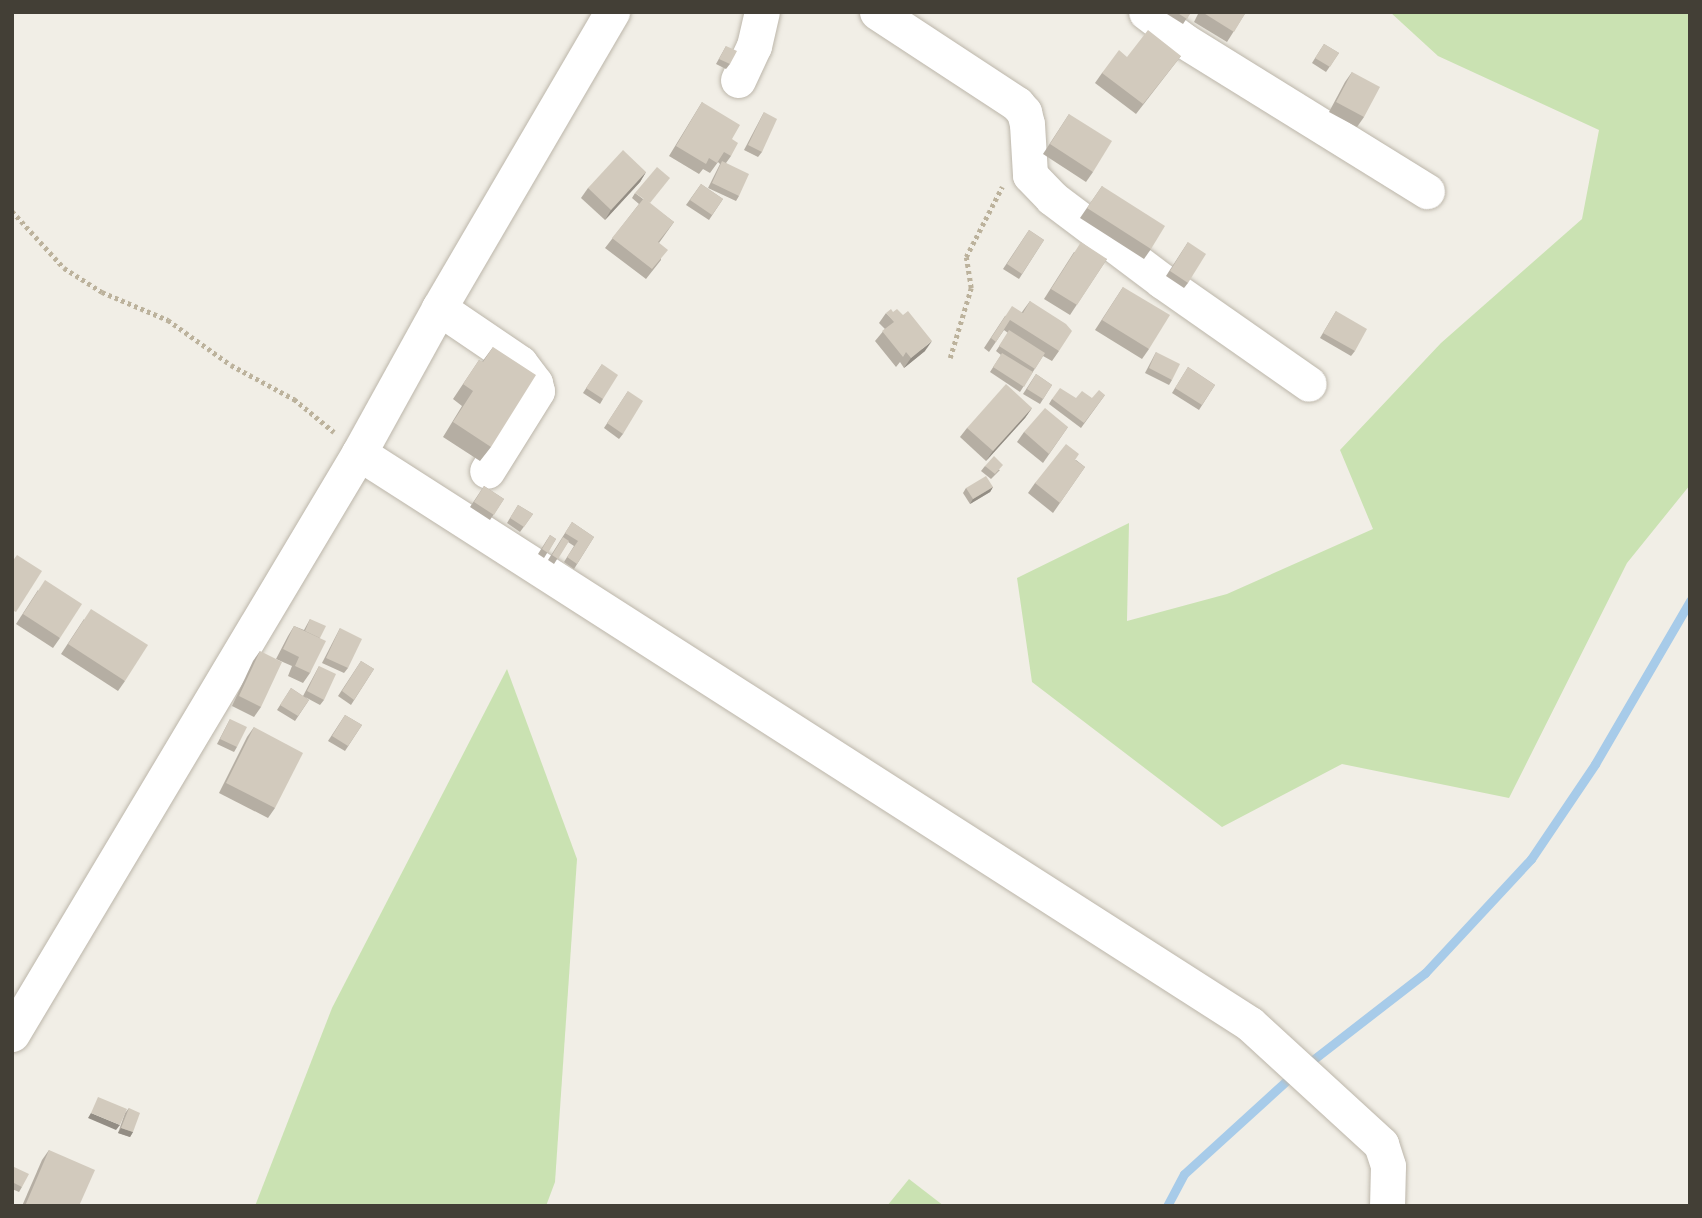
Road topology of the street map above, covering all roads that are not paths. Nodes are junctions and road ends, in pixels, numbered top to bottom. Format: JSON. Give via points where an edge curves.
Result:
{"nodes":[{"id":1,"x":612,"y":12,"type":"edge"},
{"id":2,"x":762,"y":12,"type":"edge"},
{"id":3,"x":877,"y":12,"type":"edge"},
{"id":4,"x":1146,"y":12,"type":"edge"},
{"id":5,"x":738,"y":80,"type":"dead end"},
{"id":6,"x":1427,"y":191,"type":"dead end"},
{"id":7,"x":439,"y":308,"type":"junction"},
{"id":8,"x":1308,"y":384,"type":"dead end"},
{"id":9,"x":359,"y":453,"type":"junction"},
{"id":10,"x":487,"y":471,"type":"dead end"},
{"id":11,"x":12,"y":1034,"type":"edge"},
{"id":12,"x":1387,"y":1206,"type":"edge"}],
"edges":[{"from":1,"to":7,"type":"street"},
{"from":2,"to":5,"type":"street","via":[[754,46]]},
{"from":3,"to":8,"type":"street","via":[[1017,104],[1027,124],[1030,175],[1052,198]]},
{"from":4,"to":6,"type":"street","via":[[1183,40]]},
{"from":7,"to":9,"type":"street"},
{"from":7,"to":10,"type":"street","via":[[520,363],[535,383],[537,391]]},
{"from":9,"to":11,"type":"street"},
{"from":9,"to":12,"type":"street","via":[[1250,1024],[1381,1144],[1388,1166]]}]}
